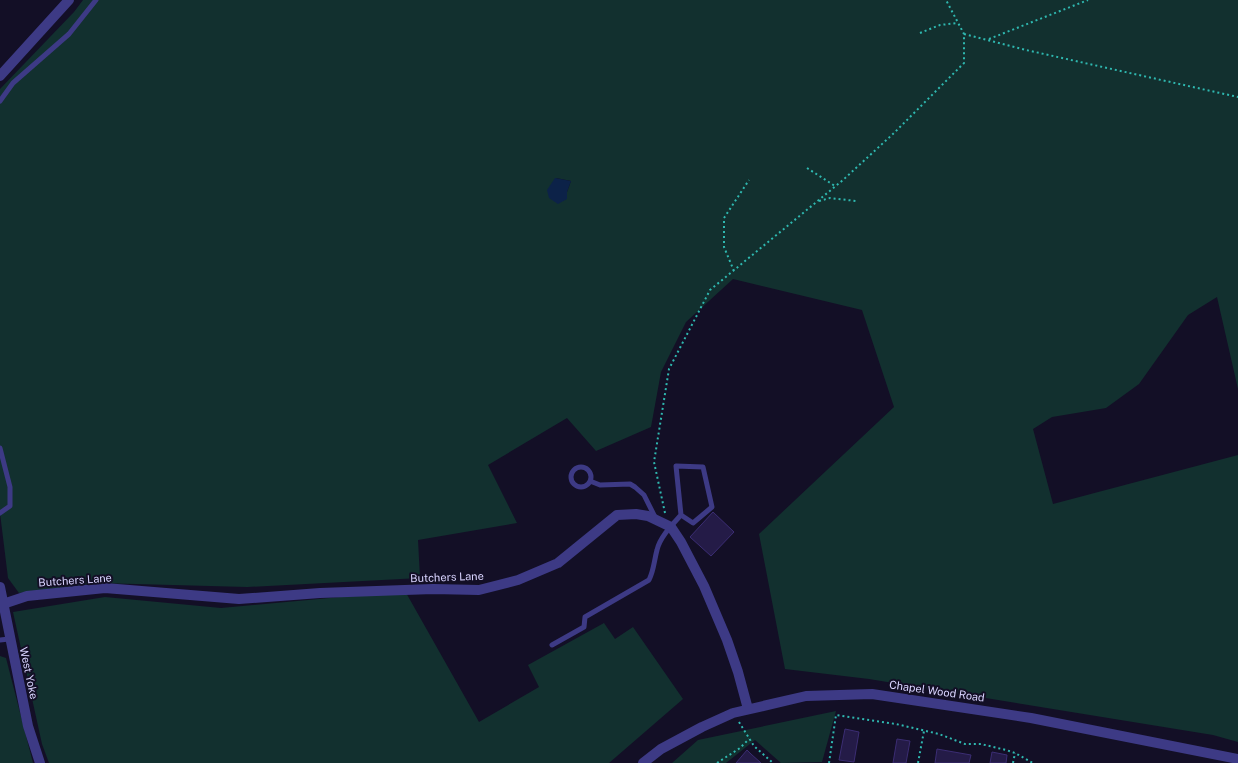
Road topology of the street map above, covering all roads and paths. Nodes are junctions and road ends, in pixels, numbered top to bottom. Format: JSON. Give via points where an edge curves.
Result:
{"nodes":[{"id":1,"x":69,"y":0,"type":"edge"},
{"id":2,"x":96,"y":0,"type":"edge"},
{"id":3,"x":946,"y":0,"type":"edge"},
{"id":4,"x":1088,"y":0,"type":"edge"},
{"id":5,"x":958,"y":23,"type":"junction"},
{"id":6,"x":920,"y":33,"type":"dead end"},
{"id":7,"x":964,"y":34,"type":"junction"},
{"id":8,"x":988,"y":39,"type":"junction"},
{"id":9,"x":0,"y":76,"type":"edge"},
{"id":10,"x":1238,"y":97,"type":"edge"},
{"id":11,"x":0,"y":101,"type":"edge"},
{"id":12,"x":807,"y":168,"type":"dead end"},
{"id":13,"x":749,"y":180,"type":"dead end"},
{"id":14,"x":835,"y":186,"type":"junction"},
{"id":15,"x":818,"y":201,"type":"junction"},
{"id":16,"x":856,"y":201,"type":"dead end"},
{"id":17,"x":734,"y":271,"type":"junction"},
{"id":18,"x":0,"y":448,"type":"edge"},
{"id":19,"x":590,"y":481,"type":"junction"},
{"id":20,"x":0,"y":513,"type":"edge"},
{"id":21,"x":681,"y":515,"type":"junction"},
{"id":22,"x":656,"y":520,"type":"junction"},
{"id":23,"x":669,"y":525,"type":"junction"},
{"id":24,"x":0,"y":587,"type":"edge"},
{"id":25,"x":4,"y":604,"type":"junction"},
{"id":26,"x":4,"y":640,"type":"edge"},
{"id":27,"x":552,"y":645,"type":"dead end"},
{"id":28,"x":748,"y":709,"type":"junction"},
{"id":29,"x":734,"y":713,"type":"junction"},
{"id":30,"x":924,"y":730,"type":"junction"},
{"id":31,"x":749,"y":739,"type":"junction"},
{"id":32,"x":1015,"y":753,"type":"junction"},
{"id":33,"x":1238,"y":759,"type":"edge"},
{"id":34,"x":40,"y":763,"type":"edge"},
{"id":35,"x":643,"y":763,"type":"edge"},
{"id":36,"x":717,"y":763,"type":"edge"},
{"id":37,"x":773,"y":763,"type":"edge"},
{"id":38,"x":829,"y":763,"type":"edge"},
{"id":39,"x":918,"y":763,"type":"edge"},
{"id":40,"x":1012,"y":763,"type":"edge"},
{"id":41,"x":1033,"y":763,"type":"edge"}],
"edges":[{"from":1,"to":9,"type":"street"},
{"from":2,"to":11,"type":"lane","via":[[69,34],[13,83]]},
{"from":3,"to":5,"type":"path"},
{"from":4,"to":8,"type":"path"},
{"from":5,"to":6,"type":"path","via":[[940,25]]},
{"from":5,"to":7,"type":"path"},
{"from":7,"to":8,"type":"path"},
{"from":7,"to":14,"type":"path","via":[[964,63],[894,134]]},
{"from":8,"to":10,"type":"path","via":[[1026,50]]},
{"from":12,"to":14,"type":"path"},
{"from":13,"to":17,"type":"path","via":[[724,218],[724,247]]},
{"from":14,"to":15,"type":"path"},
{"from":15,"to":16,"type":"path","via":[[830,198]]},
{"from":15,"to":17,"type":"path"},
{"from":17,"to":23,"type":"path","via":[[710,290],[669,369],[654,462]]},
{"from":18,"to":20,"type":"lane","via":[[10,487],[10,506]]},
{"from":19,"to":19,"type":"lane","via":[[590,474],[584,468],[574,469],[571,482],[576,487],[586,486]]},
{"from":19,"to":22,"type":"lane","via":[[600,485],[630,484],[644,495]]},
{"from":21,"to":21,"type":"lane","via":[[676,466],[704,467],[712,507],[693,523]]},
{"from":21,"to":23,"type":"lane"},
{"from":22,"to":23,"type":"street","name":"Butchers Lane"},
{"from":22,"to":25,"type":"street","name":"Butchers Lane","via":[[636,514],[617,515],[558,563],[518,580],[479,590],[320,592],[239,599],[105,588],[27,596]]},
{"from":23,"to":27,"type":"lane","via":[[657,550],[654,570],[649,580],[584,617],[584,627]]},
{"from":23,"to":28,"type":"street","via":[[704,586],[738,672]]},
{"from":24,"to":25,"type":"street","name":"West Yoke"},
{"from":25,"to":26,"type":"street","name":"West Yoke"},
{"from":26,"to":34,"type":"street","name":"West Yoke"},
{"from":28,"to":29,"type":"street","name":"Chapel Wood Road"},
{"from":28,"to":33,"type":"street","name":"Chapel Wood Road","via":[[806,696],[872,694],[1031,718]]},
{"from":29,"to":31,"type":"path"},
{"from":29,"to":35,"type":"street","name":"Chapel Wood Road","via":[[661,749]]},
{"from":30,"to":32,"type":"path","via":[[965,744],[981,744]]},
{"from":30,"to":38,"type":"path","via":[[836,715]]},
{"from":30,"to":39,"type":"path"},
{"from":31,"to":36,"type":"path"},
{"from":31,"to":37,"type":"path","via":[[760,753]]},
{"from":32,"to":40,"type":"path"},
{"from":32,"to":41,"type":"path"}]}
